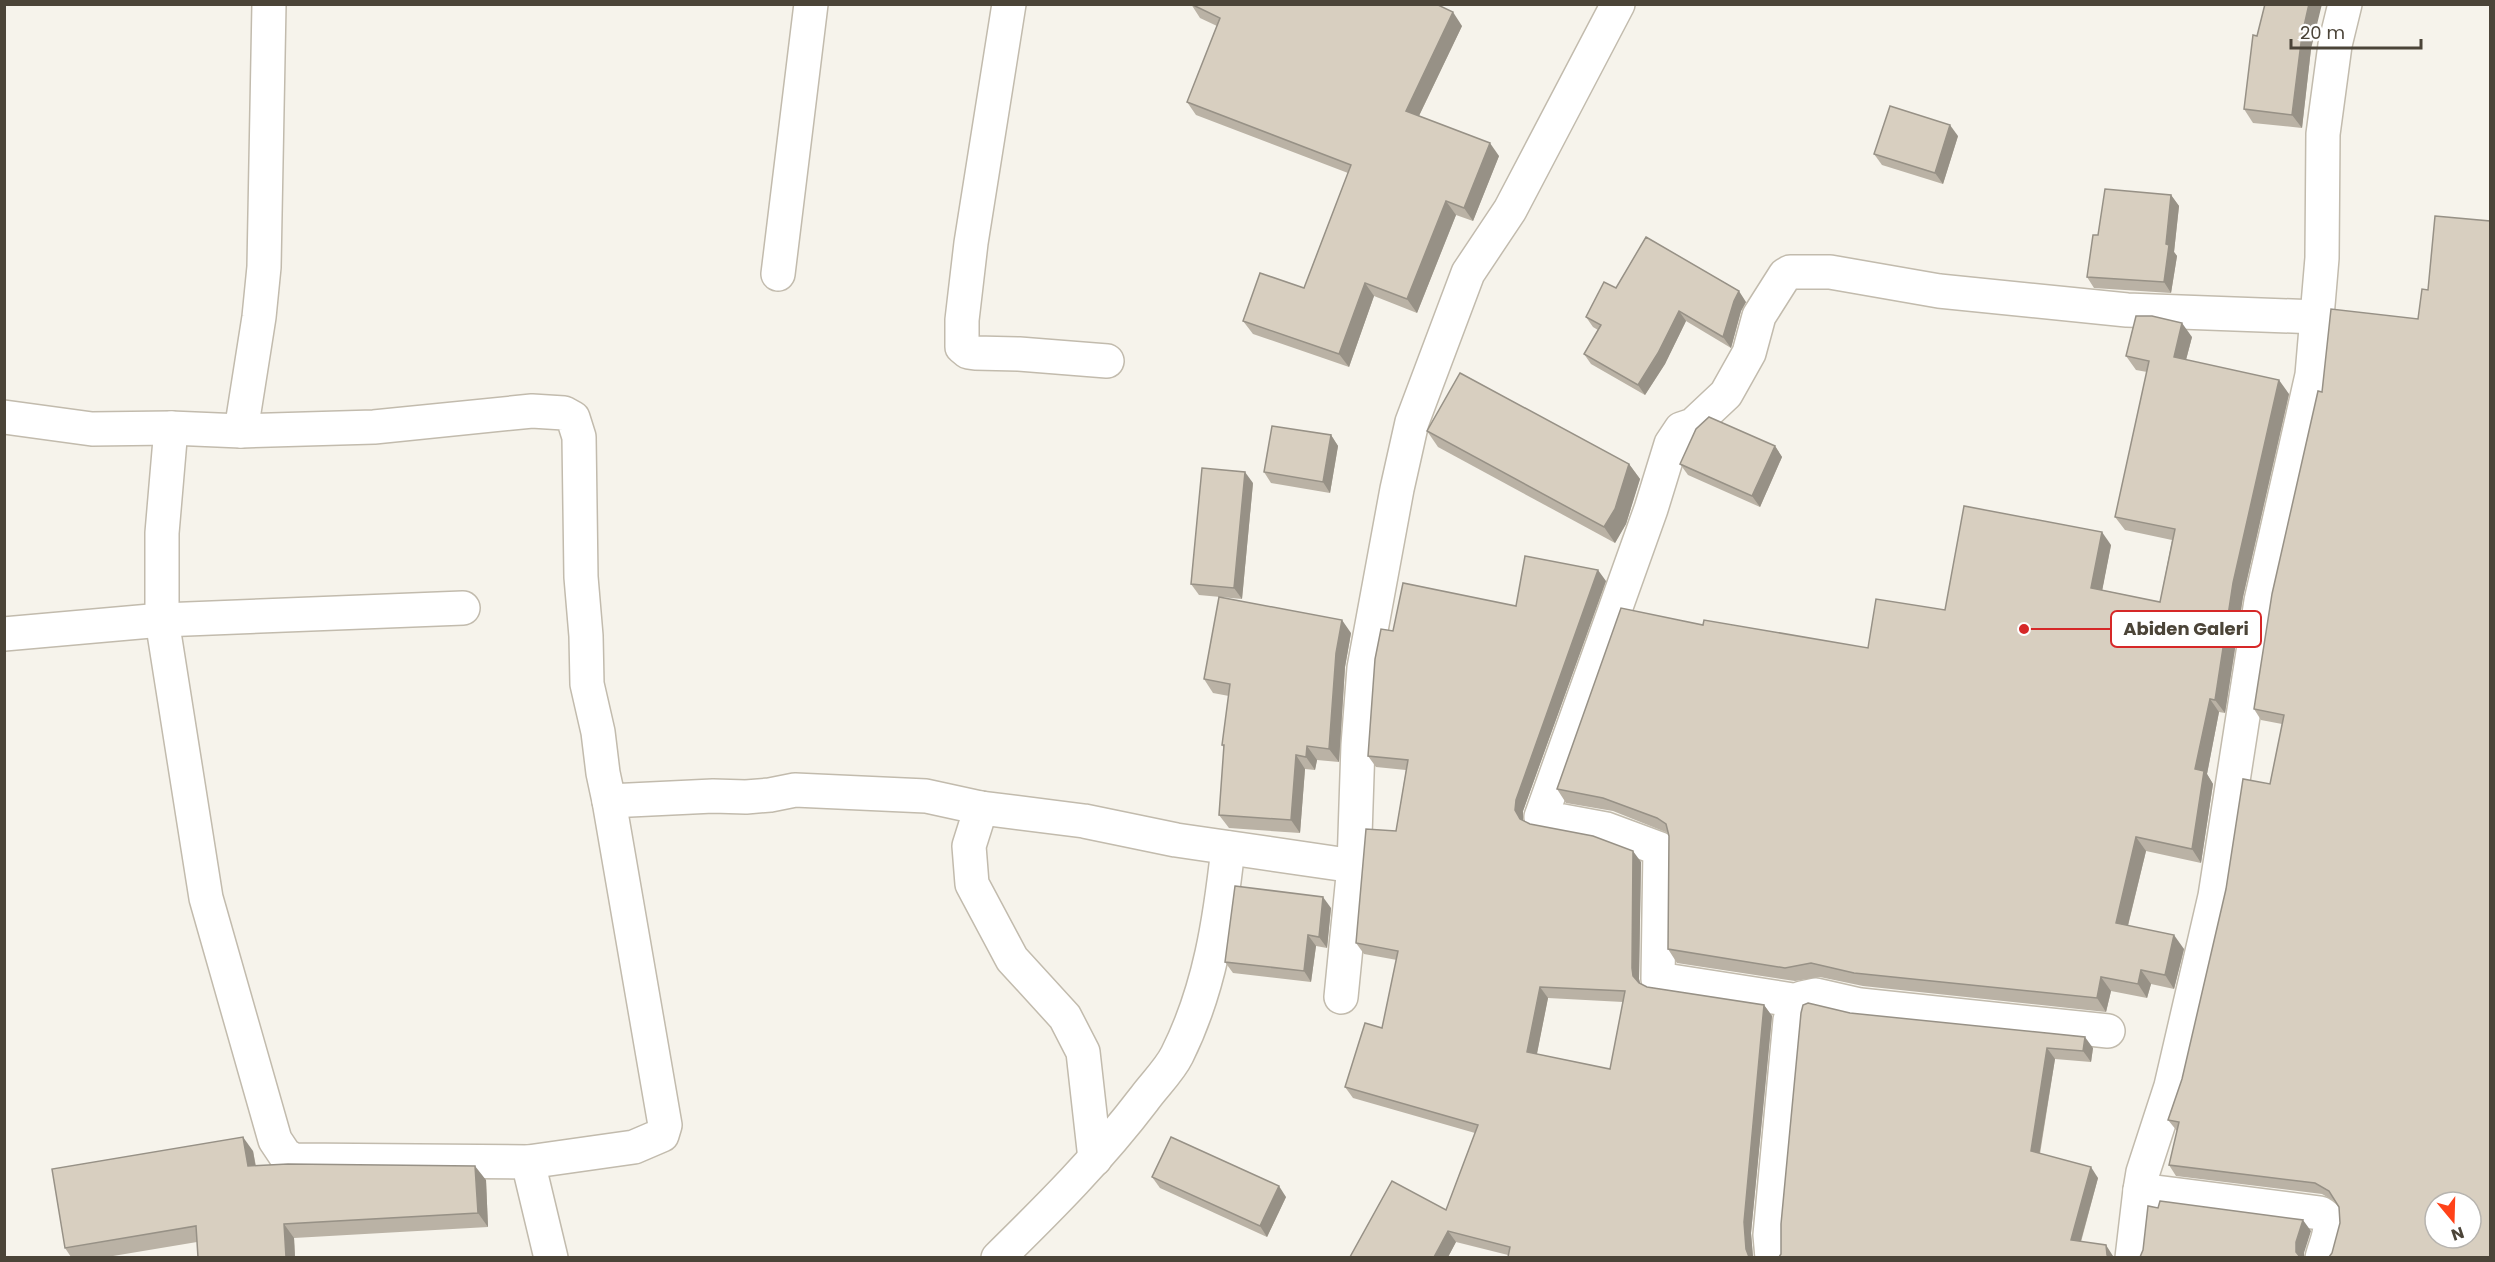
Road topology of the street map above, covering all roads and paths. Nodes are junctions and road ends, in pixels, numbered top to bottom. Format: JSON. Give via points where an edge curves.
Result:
{"nodes":[{"id":1,"x":269,"y":4,"type":"edge"},
{"id":2,"x":811,"y":4,"type":"edge"},
{"id":3,"x":1010,"y":4,"type":"edge"},
{"id":4,"x":1618,"y":4,"type":"edge"},
{"id":5,"x":2345,"y":4,"type":"edge"},
{"id":6,"x":778,"y":274,"type":"dead end"},
{"id":7,"x":2317,"y":316,"type":"junction"},
{"id":8,"x":1107,"y":362,"type":"dead end"},
{"id":9,"x":4,"y":417,"type":"edge"},
{"id":10,"x":171,"y":428,"type":"junction"},
{"id":11,"x":241,"y":431,"type":"junction"},
{"id":12,"x":463,"y":608,"type":"dead end"},
{"id":13,"x":162,"y":620,"type":"junction"},
{"id":14,"x":4,"y":634,"type":"edge"},
{"id":15,"x":609,"y":801,"type":"junction"},
{"id":16,"x":981,"y":808,"type":"junction"},
{"id":17,"x":1228,"y":848,"type":"junction"},
{"id":18,"x":1354,"y":866,"type":"junction"},
{"id":19,"x":1341,"y":997,"type":"dead end"},
{"id":20,"x":1799,"y":1002,"type":"junction"},
{"id":21,"x":2108,"y":1031,"type":"dead end"},
{"id":22,"x":1095,"y":1159,"type":"junction"},
{"id":23,"x":528,"y":1162,"type":"junction"},
{"id":24,"x":2140,"y":1190,"type":"junction"},
{"id":25,"x":551,"y":1257,"type":"edge"},
{"id":26,"x":998,"y":1257,"type":"edge"},
{"id":27,"x":1772,"y":1257,"type":"edge"},
{"id":28,"x":2132,"y":1257,"type":"edge"},
{"id":29,"x":2322,"y":1257,"type":"edge"}],
"edges":[{"from":1,"to":11,"type":"street","via":[[264,267]]},
{"from":2,"to":6,"type":"street"},
{"from":3,"to":8,"type":"street","via":[[971,243],[962,347],[975,353]]},
{"from":4,"to":18,"type":"street","via":[[1510,210],[1468,273],[1412,422],[1364,668]]},
{"from":5,"to":7,"type":"street","via":[[2335,45],[2323,134],[2322,258]]},
{"from":7,"to":20,"type":"street","via":[[2127,310],[1939,291],[1830,272],[1794,270],[1785,275],[1759,316],[1749,353],[1726,394],[1693,424],[1681,429],[1671,444],[1541,817],[1606,829],[1660,849],[1658,979]]},
{"from":7,"to":24,"type":"street","via":[[2312,375],[2299,442],[2261,601],[2215,896],[2171,1086]]},
{"from":9,"to":10,"type":"street","via":[[92,429]]},
{"from":10,"to":11,"type":"street"},
{"from":10,"to":13,"type":"street","via":[[162,533]]},
{"from":11,"to":15,"type":"street","via":[[374,427],[532,411],[564,413],[573,418],[579,437],[587,684]]},
{"from":12,"to":13,"type":"street"},
{"from":13,"to":14,"type":"street"},
{"from":13,"to":23,"type":"street","via":[[206,898],[280,1149],[294,1160]]},
{"from":15,"to":16,"type":"street","via":[[746,797],[795,789],[926,796]]},
{"from":15,"to":23,"type":"street","via":[[665,1131],[662,1136],[634,1147]]},
{"from":16,"to":17,"type":"street","via":[[1084,821]]},
{"from":16,"to":22,"type":"street","via":[[969,846],[972,884],[1012,959],[1065,1017],[1083,1052]]},
{"from":17,"to":18,"type":"street"},
{"from":17,"to":22,"type":"street","via":[[1209,973],[1176,1057]]},
{"from":18,"to":19,"type":"street"},
{"from":20,"to":21,"type":"street","via":[[1816,995],[1860,1005]]},
{"from":20,"to":27,"type":"street","via":[[1790,1020],[1770,1235]]},
{"from":22,"to":26,"type":"street"},
{"from":23,"to":25,"type":"street"},
{"from":24,"to":28,"type":"street"},
{"from":24,"to":29,"type":"street","via":[[2320,1213],[2330,1224]]}]}
